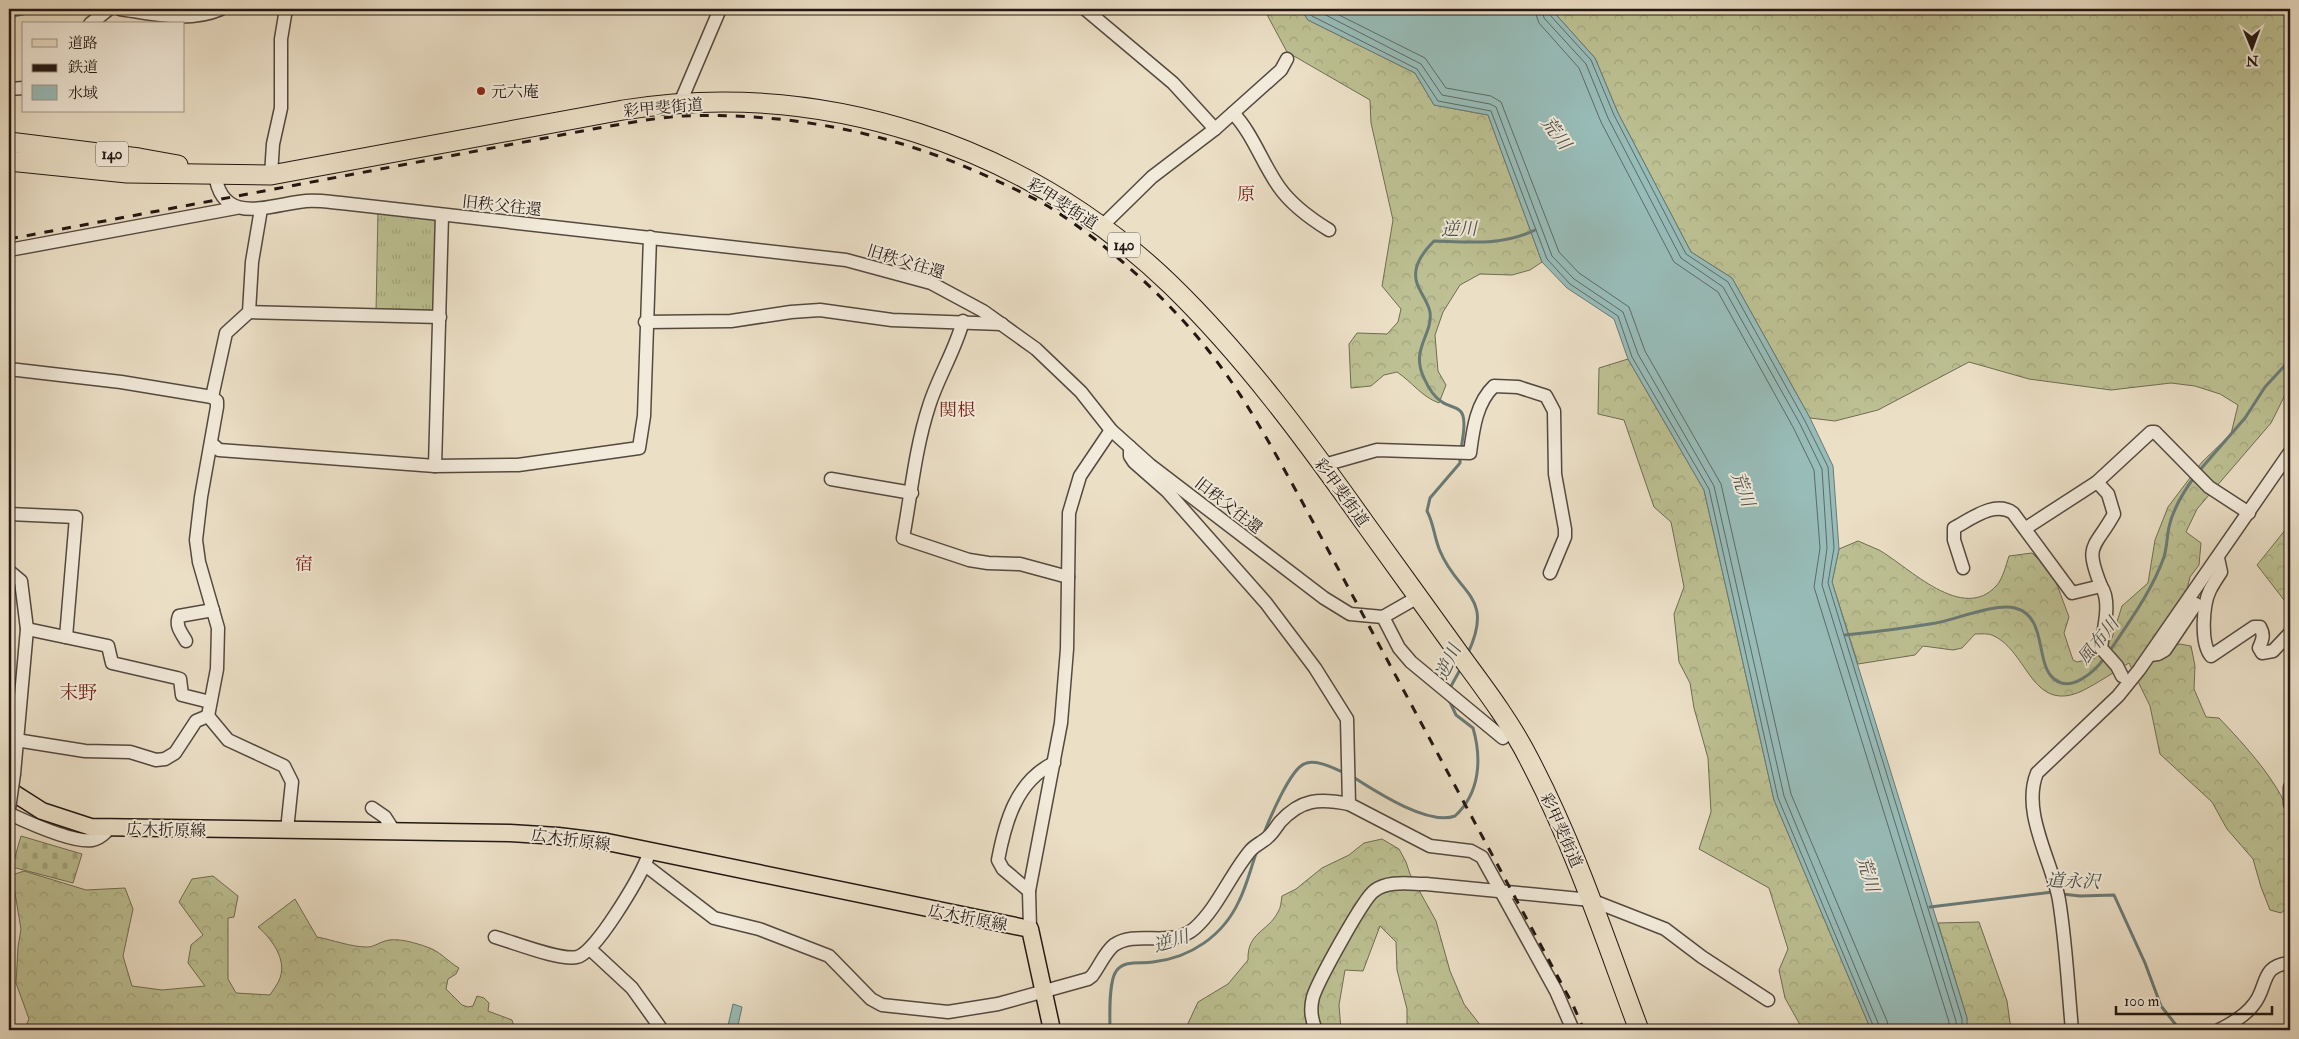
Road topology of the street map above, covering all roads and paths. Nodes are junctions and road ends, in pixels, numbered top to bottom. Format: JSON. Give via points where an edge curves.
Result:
{"nodes":[{"id":1,"x":109,"y":9,"type":"edge"},
{"id":2,"x":120,"y":9,"type":"edge"},
{"id":3,"x":220,"y":9,"type":"edge"},
{"id":4,"x":286,"y":9,"type":"edge"},
{"id":5,"x":720,"y":9,"type":"edge"},
{"id":6,"x":1085,"y":9,"type":"edge"},
{"id":7,"x":93,"y":22,"type":"edge"},
{"id":8,"x":1287,"y":59,"type":"dead end"},
{"id":9,"x":22,"y":88,"type":"edge"},
{"id":10,"x":9,"y":89,"type":"edge"},
{"id":11,"x":680,"y":103,"type":"junction"},
{"id":12,"x":1233,"y":114,"type":"junction"},
{"id":13,"x":1215,"y":129,"type":"junction"},
{"id":14,"x":9,"y":142,"type":"edge"},
{"id":15,"x":9,"y":161,"type":"edge"},
{"id":16,"x":215,"y":174,"type":"junction"},
{"id":17,"x":271,"y":175,"type":"junction"},
{"id":18,"x":236,"y":208,"type":"junction"},
{"id":19,"x":261,"y":209,"type":"junction"},
{"id":20,"x":442,"y":215,"type":"junction"},
{"id":21,"x":1101,"y":228,"type":"junction"},
{"id":22,"x":1329,"y":230,"type":"dead end"},
{"id":23,"x":650,"y":238,"type":"junction"},
{"id":24,"x":9,"y":251,"type":"edge"},
{"id":25,"x":249,"y":312,"type":"junction"},
{"id":26,"x":440,"y":317,"type":"junction"},
{"id":27,"x":963,"y":321,"type":"junction"},
{"id":28,"x":646,"y":322,"type":"junction"},
{"id":29,"x":1002,"y":324,"type":"junction"},
{"id":30,"x":9,"y":368,"type":"edge"},
{"id":31,"x":212,"y":397,"type":"junction"},
{"id":32,"x":1111,"y":430,"type":"junction"},
{"id":33,"x":211,"y":443,"type":"junction"},
{"id":34,"x":1130,"y":447,"type":"junction"},
{"id":35,"x":2290,"y":452,"type":"edge"},
{"id":36,"x":1324,"y":465,"type":"junction"},
{"id":37,"x":435,"y":466,"type":"junction"},
{"id":38,"x":831,"y":479,"type":"dead end"},
{"id":39,"x":2098,"y":482,"type":"junction"},
{"id":40,"x":912,"y":493,"type":"junction"},
{"id":41,"x":2249,"y":513,"type":"junction"},
{"id":42,"x":9,"y":514,"type":"edge"},
{"id":43,"x":2026,"y":528,"type":"junction"},
{"id":44,"x":2218,"y":558,"type":"junction"},
{"id":45,"x":1963,"y":568,"type":"dead end"},
{"id":46,"x":9,"y":571,"type":"edge"},
{"id":47,"x":1550,"y":574,"type":"dead end"},
{"id":48,"x":1068,"y":577,"type":"junction"},
{"id":49,"x":2101,"y":586,"type":"junction"},
{"id":50,"x":2208,"y":596,"type":"junction"},
{"id":51,"x":1418,"y":597,"type":"junction"},
{"id":52,"x":213,"y":610,"type":"junction"},
{"id":53,"x":1383,"y":617,"type":"junction"},
{"id":54,"x":28,"y":630,"type":"junction"},
{"id":55,"x":2290,"y":633,"type":"edge"},
{"id":56,"x":66,"y":637,"type":"junction"},
{"id":57,"x":186,"y":641,"type":"dead end"},
{"id":58,"x":2150,"y":655,"type":"junction"},
{"id":59,"x":2141,"y":667,"type":"junction"},
{"id":60,"x":2122,"y":676,"type":"junction"},
{"id":61,"x":210,"y":702,"type":"junction"},
{"id":62,"x":208,"y":716,"type":"junction"},
{"id":63,"x":2091,"y":722,"type":"junction"},
{"id":64,"x":1503,"y":738,"type":"dead end"},
{"id":65,"x":16,"y":740,"type":"junction"},
{"id":66,"x":1054,"y":763,"type":"junction"},
{"id":67,"x":11,"y":782,"type":"edge"},
{"id":68,"x":2290,"y":787,"type":"edge"},
{"id":69,"x":1349,"y":804,"type":"junction"},
{"id":70,"x":2290,"y":804,"type":"edge"},
{"id":71,"x":372,"y":808,"type":"dead end"},
{"id":72,"x":9,"y":810,"type":"edge"},
{"id":73,"x":106,"y":828,"type":"junction"},
{"id":74,"x":287,"y":830,"type":"junction"},
{"id":75,"x":394,"y":831,"type":"junction"},
{"id":76,"x":648,"y":858,"type":"junction"},
{"id":77,"x":1029,"y":891,"type":"junction"},
{"id":78,"x":1502,"y":892,"type":"junction"},
{"id":79,"x":1591,"y":900,"type":"junction"},
{"id":80,"x":1030,"y":929,"type":"junction"},
{"id":81,"x":495,"y":937,"type":"dead end"},
{"id":82,"x":590,"y":949,"type":"junction"},
{"id":83,"x":2290,"y":963,"type":"edge"},
{"id":84,"x":1043,"y":991,"type":"junction"},
{"id":85,"x":1768,"y":1000,"type":"dead end"},
{"id":86,"x":662,"y":1030,"type":"edge"},
{"id":87,"x":1052,"y":1030,"type":"edge"},
{"id":88,"x":1316,"y":1030,"type":"edge"},
{"id":89,"x":1573,"y":1030,"type":"edge"},
{"id":90,"x":1639,"y":1030,"type":"edge"},
{"id":91,"x":2072,"y":1030,"type":"edge"},
{"id":92,"x":2219,"y":1030,"type":"edge"}],
"edges":[{"from":1,"to":7,"type":"street"},
{"from":2,"to":3,"type":"street","via":[[180,17]]},
{"from":4,"to":17,"type":"street","via":[[281,39],[281,108],[273,144]]},
{"from":5,"to":11,"type":"street"},
{"from":6,"to":13,"type":"street","via":[[1173,83]]},
{"from":8,"to":12,"type":"street","via":[[1281,70]]},
{"from":9,"to":10,"type":"street"},
{"from":11,"to":17,"type":"highway","name":"彩甲斐街道","number":"140","via":[[594,115]]},
{"from":11,"to":21,"type":"highway","name":"彩甲斐街道","number":"140","via":[[746,102],[800,106],[860,116],[908,130],[941,140],[1011,171],[1060,198]]},
{"from":12,"to":13,"type":"street"},
{"from":12,"to":22,"type":"street","via":[[1287,197]]},
{"from":13,"to":21,"type":"street","via":[[1152,177]]},
{"from":14,"to":16,"type":"highway","name":"彩甲斐街道","number":"140","via":[[138,158]]},
{"from":15,"to":16,"type":"highway","name":"彩甲斐街道","number":"140","via":[[127,174]]},
{"from":16,"to":17,"type":"highway","name":"彩甲斐街道","number":"140"},
{"from":16,"to":18,"type":"street","via":[[219,191]]},
{"from":18,"to":19,"type":"street","name":"旧秩父往還"},
{"from":18,"to":24,"type":"street","name":"旧秩父往還"},
{"from":19,"to":20,"type":"street","name":"旧秩父往還","via":[[307,201]]},
{"from":19,"to":25,"type":"street","via":[[252,262]]},
{"from":20,"to":23,"type":"street","name":"旧秩父往還"},
{"from":20,"to":26,"type":"street"},
{"from":21,"to":36,"type":"highway","name":"彩甲斐街道","number":"140","via":[[1204,310]]},
{"from":23,"to":28,"type":"street"},
{"from":23,"to":29,"type":"street","name":"旧秩父往還","via":[[846,260],[879,267],[931,283]]},
{"from":25,"to":26,"type":"street"},
{"from":25,"to":31,"type":"street","via":[[226,333]]},
{"from":26,"to":37,"type":"street"},
{"from":27,"to":28,"type":"street","via":[[892,320],[820,310],[731,322]]},
{"from":27,"to":29,"type":"street"},
{"from":27,"to":40,"type":"street","via":[[958,341],[929,404]]},
{"from":28,"to":37,"type":"street","via":[[644,416],[639,448],[518,465]]},
{"from":29,"to":32,"type":"street","name":"旧秩父往還","via":[[1036,349],[1074,385]]},
{"from":30,"to":31,"type":"street"},
{"from":31,"to":33,"type":"street","via":[[217,401],[217,407]]},
{"from":32,"to":34,"type":"street","name":"旧秩父往還"},
{"from":32,"to":48,"type":"street","via":[[1080,476],[1072,497],[1067,530]]},
{"from":33,"to":37,"type":"street","via":[[219,450]]},
{"from":33,"to":52,"type":"street","via":[[196,550]]},
{"from":34,"to":53,"type":"street","name":"旧秩父往還","via":[[1324,598],[1350,614]]},
{"from":34,"to":69,"type":"street","via":[[1134,462],[1167,491],[1266,603],[1315,668],[1347,719]]},
{"from":35,"to":41,"type":"street"},
{"from":36,"to":47,"type":"street","via":[[1377,450],[1470,453],[1475,419],[1494,386],[1518,387],[1546,396],[1554,411],[1555,474],[1565,529],[1565,537]]},
{"from":36,"to":51,"type":"highway","name":"彩甲斐街道","number":"140"},
{"from":38,"to":40,"type":"street"},
{"from":39,"to":41,"type":"street","via":[[2151,432],[2155,432],[2209,487]]},
{"from":39,"to":43,"type":"street"},
{"from":39,"to":49,"type":"street","via":[[2108,494],[2114,514],[2091,552],[2091,562]]},
{"from":40,"to":48,"type":"street","via":[[903,538],[969,560],[1020,564]]},
{"from":41,"to":44,"type":"street"},
{"from":42,"to":56,"type":"street","via":[[76,517]]},
{"from":43,"to":45,"type":"street","via":[[2013,513],[2000,508],[1954,528],[1954,540]]},
{"from":43,"to":49,"type":"street","via":[[2072,593]]},
{"from":44,"to":50,"type":"street","via":[[2221,572]]},
{"from":44,"to":58,"type":"street"},
{"from":46,"to":54,"type":"street","via":[[21,581]]},
{"from":48,"to":66,"type":"street","via":[[1067,649]]},
{"from":49,"to":60,"type":"street","via":[[2106,606],[2101,648]]},
{"from":50,"to":55,"type":"street","via":[[2204,639],[2210,656],[2254,627],[2260,627],[2263,632],[2258,648],[2262,653],[2273,651]]},
{"from":50,"to":58,"type":"street","via":[[2195,605],[2165,650]]},
{"from":51,"to":53,"type":"street"},
{"from":51,"to":79,"type":"highway","name":"彩甲斐街道","number":"140","via":[[1498,706],[1529,759],[1564,829]]},
{"from":52,"to":57,"type":"street","via":[[179,616],[179,630]]},
{"from":52,"to":61,"type":"street","via":[[218,628],[217,669]]},
{"from":53,"to":64,"type":"street","via":[[1399,648],[1411,662]]},
{"from":54,"to":56,"type":"street"},
{"from":54,"to":65,"type":"street"},
{"from":56,"to":61,"type":"street","via":[[108,646],[112,663],[180,679],[182,694]]},
{"from":58,"to":59,"type":"street"},
{"from":59,"to":60,"type":"street","via":[[2136,666]]},
{"from":59,"to":63,"type":"street"},
{"from":60,"to":63,"type":"street","via":[[2091,714]]},
{"from":61,"to":62,"type":"street"},
{"from":62,"to":65,"type":"street","via":[[196,721],[174,753],[165,759],[156,760],[130,752],[85,751]]},
{"from":62,"to":74,"type":"street","via":[[228,740],[284,766],[292,782]]},
{"from":63,"to":91,"type":"street","via":[[2037,773],[2032,794],[2034,814],[2059,899]]},
{"from":65,"to":67,"type":"street"},
{"from":66,"to":77,"type":"street"},
{"from":66,"to":77,"type":"street","via":[[1044,768],[1016,800],[1004,826],[998,860],[1003,869]]},
{"from":67,"to":72,"type":"street","bridge":true},
{"from":67,"to":73,"type":"main road","name":"広木折原線","via":[[42,811],[76,823]]},
{"from":68,"to":70,"type":"street"},
{"from":69,"to":78,"type":"street","via":[[1430,846],[1478,853]]},
{"from":69,"to":84,"type":"street","via":[[1315,801],[1297,807],[1269,837],[1251,850],[1216,901],[1195,928],[1186,934],[1120,942],[1114,945],[1088,979]]},
{"from":71,"to":75,"type":"street","via":[[385,817]]},
{"from":72,"to":73,"type":"street","via":[[10,814],[45,829],[82,839],[99,837]]},
{"from":73,"to":74,"type":"main road","name":"広木折原線"},
{"from":74,"to":75,"type":"main road","name":"広木折原線"},
{"from":75,"to":76,"type":"main road","name":"広木折原線","via":[[558,836],[608,842]]},
{"from":76,"to":80,"type":"main road","name":"広木折原線"},
{"from":76,"to":82,"type":"street","via":[[612,920]]},
{"from":76,"to":84,"type":"street","via":[[714,918],[759,929],[829,956],[871,999],[882,1005],[948,1012],[998,1004]]},
{"from":77,"to":80,"type":"street"},
{"from":78,"to":79,"type":"street"},
{"from":78,"to":88,"type":"street","via":[[1426,884],[1384,885],[1374,890],[1318,985],[1311,1011]]},
{"from":78,"to":89,"type":"street","via":[[1556,991]]},
{"from":79,"to":85,"type":"street","via":[[1666,929],[1702,958]]},
{"from":79,"to":90,"type":"highway","name":"彩甲斐街道","number":"140"},
{"from":80,"to":84,"type":"main road","name":"広木折原線"},
{"from":81,"to":82,"type":"street","via":[[559,956],[578,957]]},
{"from":82,"to":86,"type":"street","via":[[632,988]]},
{"from":83,"to":92,"type":"street","via":[[2270,970],[2254,1004]]},
{"from":84,"to":87,"type":"main road","name":"広木折原線"}]}
